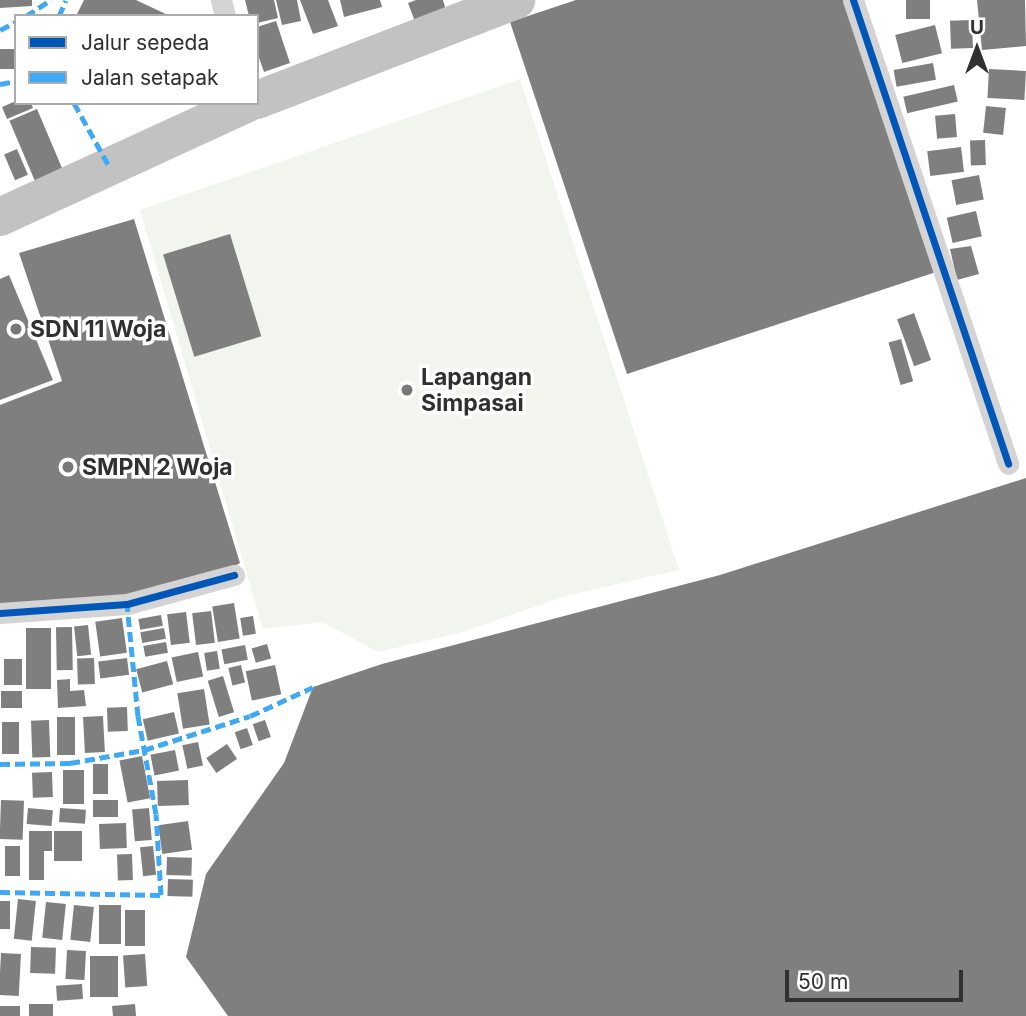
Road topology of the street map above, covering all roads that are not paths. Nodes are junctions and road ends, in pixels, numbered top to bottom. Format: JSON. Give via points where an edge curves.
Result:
{"nodes":[{"id":1,"x":853,"y":0,"type":"edge"},
{"id":2,"x":513,"y":1,"type":"edge"},
{"id":3,"x":259,"y":99,"type":"edge"},
{"id":4,"x":244,"y":105,"type":"edge"},
{"id":5,"x":0,"y":217,"type":"edge"},
{"id":6,"x":1009,"y":464,"type":"dead end"},
{"id":7,"x":234,"y":575,"type":"dead end"},
{"id":8,"x":0,"y":613,"type":"edge"}],
"edges":[{"from":1,"to":6,"type":"street"},
{"from":2,"to":3,"type":"highway"},
{"from":4,"to":5,"type":"highway"},
{"from":7,"to":8,"type":"street","via":[[127,604]]}]}
